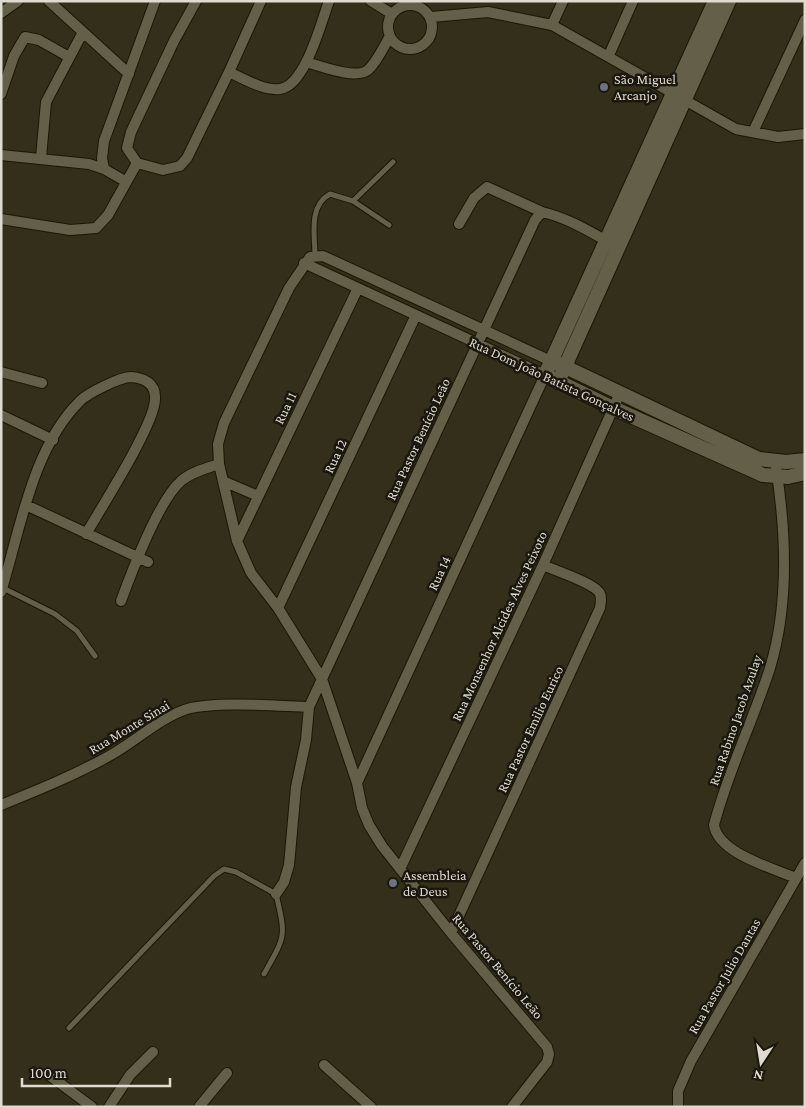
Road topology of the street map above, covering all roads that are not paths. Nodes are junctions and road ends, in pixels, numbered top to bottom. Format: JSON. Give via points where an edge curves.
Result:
{"nodes":[{"id":1,"x":18,"y":1,"type":"edge"},
{"id":2,"x":49,"y":1,"type":"edge"},
{"id":3,"x":196,"y":1,"type":"edge"},
{"id":4,"x":261,"y":1,"type":"edge"},
{"id":5,"x":329,"y":1,"type":"edge"},
{"id":6,"x":371,"y":1,"type":"edge"},
{"id":7,"x":494,"y":1,"type":"edge"},
{"id":8,"x":563,"y":1,"type":"edge"},
{"id":9,"x":633,"y":1,"type":"edge"},
{"id":10,"x":715,"y":1,"type":"edge"},
{"id":11,"x":729,"y":1,"type":"edge"},
{"id":12,"x":153,"y":2,"type":"edge"},
{"id":13,"x":422,"y":4,"type":"edge"},
{"id":14,"x":397,"y":8,"type":"edge"},
{"id":15,"x":488,"y":12,"type":"junction"},
{"id":16,"x":1,"y":13,"type":"edge"},
{"id":17,"x":431,"y":17,"type":"junction"},
{"id":18,"x":805,"y":20,"type":"edge"},
{"id":19,"x":552,"y":25,"type":"junction"},
{"id":20,"x":83,"y":32,"type":"junction"},
{"id":21,"x":390,"y":36,"type":"junction"},
{"id":22,"x":609,"y":55,"type":"junction"},
{"id":23,"x":69,"y":57,"type":"junction"},
{"id":24,"x":306,"y":62,"type":"junction"},
{"id":25,"x":229,"y":72,"type":"junction"},
{"id":26,"x":129,"y":74,"type":"junction"},
{"id":27,"x":1,"y":94,"type":"edge"},
{"id":28,"x":678,"y":97,"type":"junction"},
{"id":29,"x":753,"y":132,"type":"junction"},
{"id":30,"x":805,"y":134,"type":"edge"},
{"id":31,"x":1,"y":155,"type":"edge"},
{"id":32,"x":41,"y":158,"type":"junction"},
{"id":33,"x":393,"y":162,"type":"dead end"},
{"id":34,"x":137,"y":163,"type":"junction"},
{"id":35,"x":104,"y":169,"type":"junction"},
{"id":36,"x":125,"y":181,"type":"junction"},
{"id":37,"x":353,"y":201,"type":"junction"},
{"id":38,"x":542,"y":212,"type":"junction"},
{"id":39,"x":1,"y":219,"type":"edge"},
{"id":40,"x":459,"y":224,"type":"dead end"},
{"id":41,"x":389,"y":225,"type":"dead end"},
{"id":42,"x":612,"y":243,"type":"junction"},
{"id":43,"x":310,"y":259,"type":"junction"},
{"id":44,"x":358,"y":288,"type":"junction"},
{"id":45,"x":416,"y":316,"type":"junction"},
{"id":46,"x":485,"y":328,"type":"junction"},
{"id":47,"x":477,"y":344,"type":"junction"},
{"id":48,"x":558,"y":364,"type":"junction"},
{"id":49,"x":1,"y":372,"type":"edge"},
{"id":50,"x":545,"y":375,"type":"junction"},
{"id":51,"x":42,"y":382,"type":"dead end"},
{"id":52,"x":558,"y":382,"type":"junction"},
{"id":53,"x":620,"y":393,"type":"junction"},
{"id":54,"x":613,"y":408,"type":"junction"},
{"id":55,"x":1,"y":415,"type":"edge"},
{"id":56,"x":53,"y":440,"type":"junction"},
{"id":57,"x":805,"y":460,"type":"edge"},
{"id":58,"x":775,"y":461,"type":"junction"},
{"id":59,"x":219,"y":464,"type":"junction"},
{"id":60,"x":805,"y":473,"type":"edge"},
{"id":61,"x":777,"y":477,"type":"junction"},
{"id":62,"x":223,"y":481,"type":"junction"},
{"id":63,"x":258,"y":496,"type":"junction"},
{"id":64,"x":26,"y":505,"type":"junction"},
{"id":65,"x":86,"y":534,"type":"junction"},
{"id":66,"x":237,"y":541,"type":"junction"},
{"id":67,"x":137,"y":558,"type":"junction"},
{"id":68,"x":4,"y":562,"type":"edge"},
{"id":69,"x":148,"y":562,"type":"dead end"},
{"id":70,"x":543,"y":565,"type":"junction"},
{"id":71,"x":2,"y":590,"type":"edge"},
{"id":72,"x":121,"y":601,"type":"dead end"},
{"id":73,"x":278,"y":608,"type":"junction"},
{"id":74,"x":95,"y":656,"type":"dead end"},
{"id":75,"x":322,"y":679,"type":"junction"},
{"id":76,"x":309,"y":707,"type":"junction"},
{"id":77,"x":357,"y":783,"type":"junction"},
{"id":78,"x":1,"y":805,"type":"edge"},
{"id":79,"x":805,"y":863,"type":"edge"},
{"id":80,"x":400,"y":868,"type":"junction"},
{"id":81,"x":796,"y":878,"type":"junction"},
{"id":82,"x":276,"y":894,"type":"junction"},
{"id":83,"x":452,"y":933,"type":"junction"},
{"id":84,"x":264,"y":974,"type":"dead end"},
{"id":85,"x":70,"y":1028,"type":"dead end"},
{"id":86,"x":153,"y":1052,"type":"dead end"},
{"id":87,"x":324,"y":1065,"type":"dead end"},
{"id":88,"x":227,"y":1073,"type":"dead end"},
{"id":89,"x":49,"y":1075,"type":"dead end"},
{"id":90,"x":92,"y":1107,"type":"edge"},
{"id":91,"x":109,"y":1107,"type":"edge"},
{"id":92,"x":200,"y":1107,"type":"edge"},
{"id":93,"x":371,"y":1107,"type":"edge"},
{"id":94,"x":512,"y":1107,"type":"edge"},
{"id":95,"x":678,"y":1107,"type":"edge"}],
"edges":[{"from":1,"to":16,"type":"street"},
{"from":2,"to":20,"type":"street"},
{"from":3,"to":34,"type":"street","via":[[131,132],[128,148]]},
{"from":4,"to":25,"type":"street"},
{"from":5,"to":24,"type":"street"},
{"from":6,"to":14,"type":"street"},
{"from":7,"to":15,"type":"street"},
{"from":8,"to":19,"type":"street"},
{"from":9,"to":22,"type":"street"},
{"from":10,"to":28,"type":"street"},
{"from":11,"to":28,"type":"street"},
{"from":12,"to":26,"type":"street"},
{"from":13,"to":14,"type":"street"},
{"from":13,"to":17,"type":"street"},
{"from":14,"to":21,"type":"street","via":[[388,21]]},
{"from":15,"to":17,"type":"street"},
{"from":15,"to":19,"type":"street"},
{"from":17,"to":21,"type":"street","via":[[432,32],[424,45],[408,49]]},
{"from":18,"to":29,"type":"street"},
{"from":19,"to":22,"type":"street"},
{"from":20,"to":23,"type":"street"},
{"from":20,"to":26,"type":"street"},
{"from":21,"to":24,"type":"street","via":[[370,69],[363,73],[347,73]]},
{"from":22,"to":28,"type":"street"},
{"from":23,"to":27,"type":"street","via":[[25,36],[14,56]]},
{"from":23,"to":32,"type":"street","via":[[46,102]]},
{"from":24,"to":25,"type":"street","via":[[290,86],[281,89],[269,88]]},
{"from":25,"to":34,"type":"street","via":[[187,158],[180,166],[152,168]]},
{"from":26,"to":35,"type":"street","via":[[104,141]]},
{"from":28,"to":29,"type":"street","via":[[720,122]]},
{"from":28,"to":42,"type":"street"},
{"from":29,"to":30,"type":"street","via":[[778,137]]},
{"from":31,"to":32,"type":"street"},
{"from":32,"to":35,"type":"street"},
{"from":33,"to":37,"type":"lane"},
{"from":34,"to":36,"type":"street"},
{"from":35,"to":36,"type":"street"},
{"from":36,"to":39,"type":"street","via":[[108,216],[96,228],[70,230]]},
{"from":37,"to":41,"type":"lane"},
{"from":37,"to":43,"type":"lane","via":[[330,194],[321,202],[315,218]]},
{"from":38,"to":40,"type":"street","via":[[487,187],[478,193]]},
{"from":38,"to":42,"type":"street","via":[[566,218]]},
{"from":38,"to":46,"type":"street","name":"Rua Pastor Benício Leão","via":[[526,235]]},
{"from":42,"to":48,"type":"street"},
{"from":43,"to":44,"type":"street","name":"Rua Dom João Batista Gonçalves"},
{"from":43,"to":46,"type":"street","name":"Rua Dom João Batista Gonçalves","via":[[323,256],[331,259]]},
{"from":43,"to":59,"type":"street","name":"Rua Pastor Benício Leão","via":[[289,288],[224,424],[219,436]]},
{"from":44,"to":45,"type":"street","name":"Rua Dom João Batista Gonçalves"},
{"from":44,"to":63,"type":"street","name":"Rua 11"},
{"from":45,"to":47,"type":"street","name":"Rua Dom João Batista Gonçalves"},
{"from":45,"to":73,"type":"street","name":"Rua 12"},
{"from":46,"to":47,"type":"street","name":"Rua Pastor Benício Leão"},
{"from":46,"to":48,"type":"street","name":"Rua Dom João Batista Gonçalves"},
{"from":47,"to":50,"type":"street","name":"Rua Dom João Batista Gonçalves"},
{"from":47,"to":75,"type":"street","name":"Rua Pastor Benício Leão"},
{"from":48,"to":50,"type":"street"},
{"from":48,"to":52,"type":"street"},
{"from":48,"to":53,"type":"street","name":"Rua Dom João Batista Gonçalves"},
{"from":49,"to":51,"type":"street"},
{"from":50,"to":52,"type":"street","name":"Rua Dom João Batista Gonçalves"},
{"from":50,"to":77,"type":"street","name":"Rua 14"},
{"from":52,"to":54,"type":"street","name":"Rua Dom João Batista Gonçalves"},
{"from":53,"to":54,"type":"street","name":"Rua Monsenhor Alcides Alves Peixoto"},
{"from":53,"to":58,"type":"street","name":"Rua Dom João Batista Gonçalves","via":[[752,455]]},
{"from":54,"to":61,"type":"street","name":"Rua Dom João Batista Gonçalves","via":[[748,469]]},
{"from":54,"to":70,"type":"street","name":"Rua Monsenhor Alcides Alves Peixoto"},
{"from":55,"to":56,"type":"street"},
{"from":56,"to":64,"type":"street"},
{"from":56,"to":65,"type":"street","via":[[81,401],[128,377],[150,382],[155,392],[154,409]]},
{"from":57,"to":58,"type":"street","name":"Rua Dom João Batista Gonçalves"},
{"from":58,"to":61,"type":"street","name":"Rua Rabino Jacob Azulay"},
{"from":59,"to":62,"type":"street","name":"Rua Pastor Benício Leão"},
{"from":59,"to":67,"type":"street","via":[[187,476],[173,490]]},
{"from":60,"to":61,"type":"street","name":"Rua Dom João Batista Gonçalves"},
{"from":61,"to":81,"type":"street","name":"Rua Rabino Jacob Azulay","via":[[784,538],[782,608],[770,666],[714,825],[718,838],[733,850]]},
{"from":62,"to":63,"type":"street"},
{"from":62,"to":66,"type":"street","name":"Rua Pastor Benício Leão"},
{"from":63,"to":66,"type":"street","name":"Rua 11"},
{"from":64,"to":65,"type":"street"},
{"from":64,"to":68,"type":"street"},
{"from":65,"to":67,"type":"street"},
{"from":66,"to":73,"type":"street","name":"Rua Pastor Benício Leão","via":[[251,573]]},
{"from":67,"to":69,"type":"street"},
{"from":67,"to":72,"type":"street"},
{"from":68,"to":71,"type":"street"},
{"from":70,"to":80,"type":"street","name":"Rua Monsenhor Alcides Alves Peixoto"},
{"from":70,"to":83,"type":"street","name":"Rua Pastor Emilio Eurico","via":[[592,586],[602,599],[600,608]]},
{"from":71,"to":74,"type":"lane","via":[[32,600],[55,614],[77,631]]},
{"from":73,"to":75,"type":"street","name":"Rua Pastor Benício Leão"},
{"from":75,"to":76,"type":"street"},
{"from":75,"to":77,"type":"street","name":"Rua Pastor Benício Leão"},
{"from":76,"to":78,"type":"street","name":"Rua Monte Sinai","via":[[188,709],[90,766]]},
{"from":76,"to":82,"type":"street","via":[[296,786],[289,865]]},
{"from":77,"to":80,"type":"street","name":"Rua Pastor Benício Leão","via":[[369,826]]},
{"from":79,"to":81,"type":"street","name":"Rua Pastor Julio Dantas"},
{"from":80,"to":83,"type":"street","name":"Rua Pastor Benício Leão"},
{"from":81,"to":95,"type":"street","name":"Rua Pastor Julio Dantas","via":[[691,1061],[678,1091]]},
{"from":82,"to":84,"type":"lane","via":[[283,936]]},
{"from":82,"to":85,"type":"lane","via":[[236,872],[224,869],[219,872]]},
{"from":83,"to":94,"type":"street","name":"Rua Pastor Benício Leão","via":[[547,1047],[548,1060]]},
{"from":86,"to":91,"type":"street","via":[[130,1075]]},
{"from":87,"to":93,"type":"street"},
{"from":88,"to":92,"type":"street"},
{"from":89,"to":90,"type":"street"}]}
